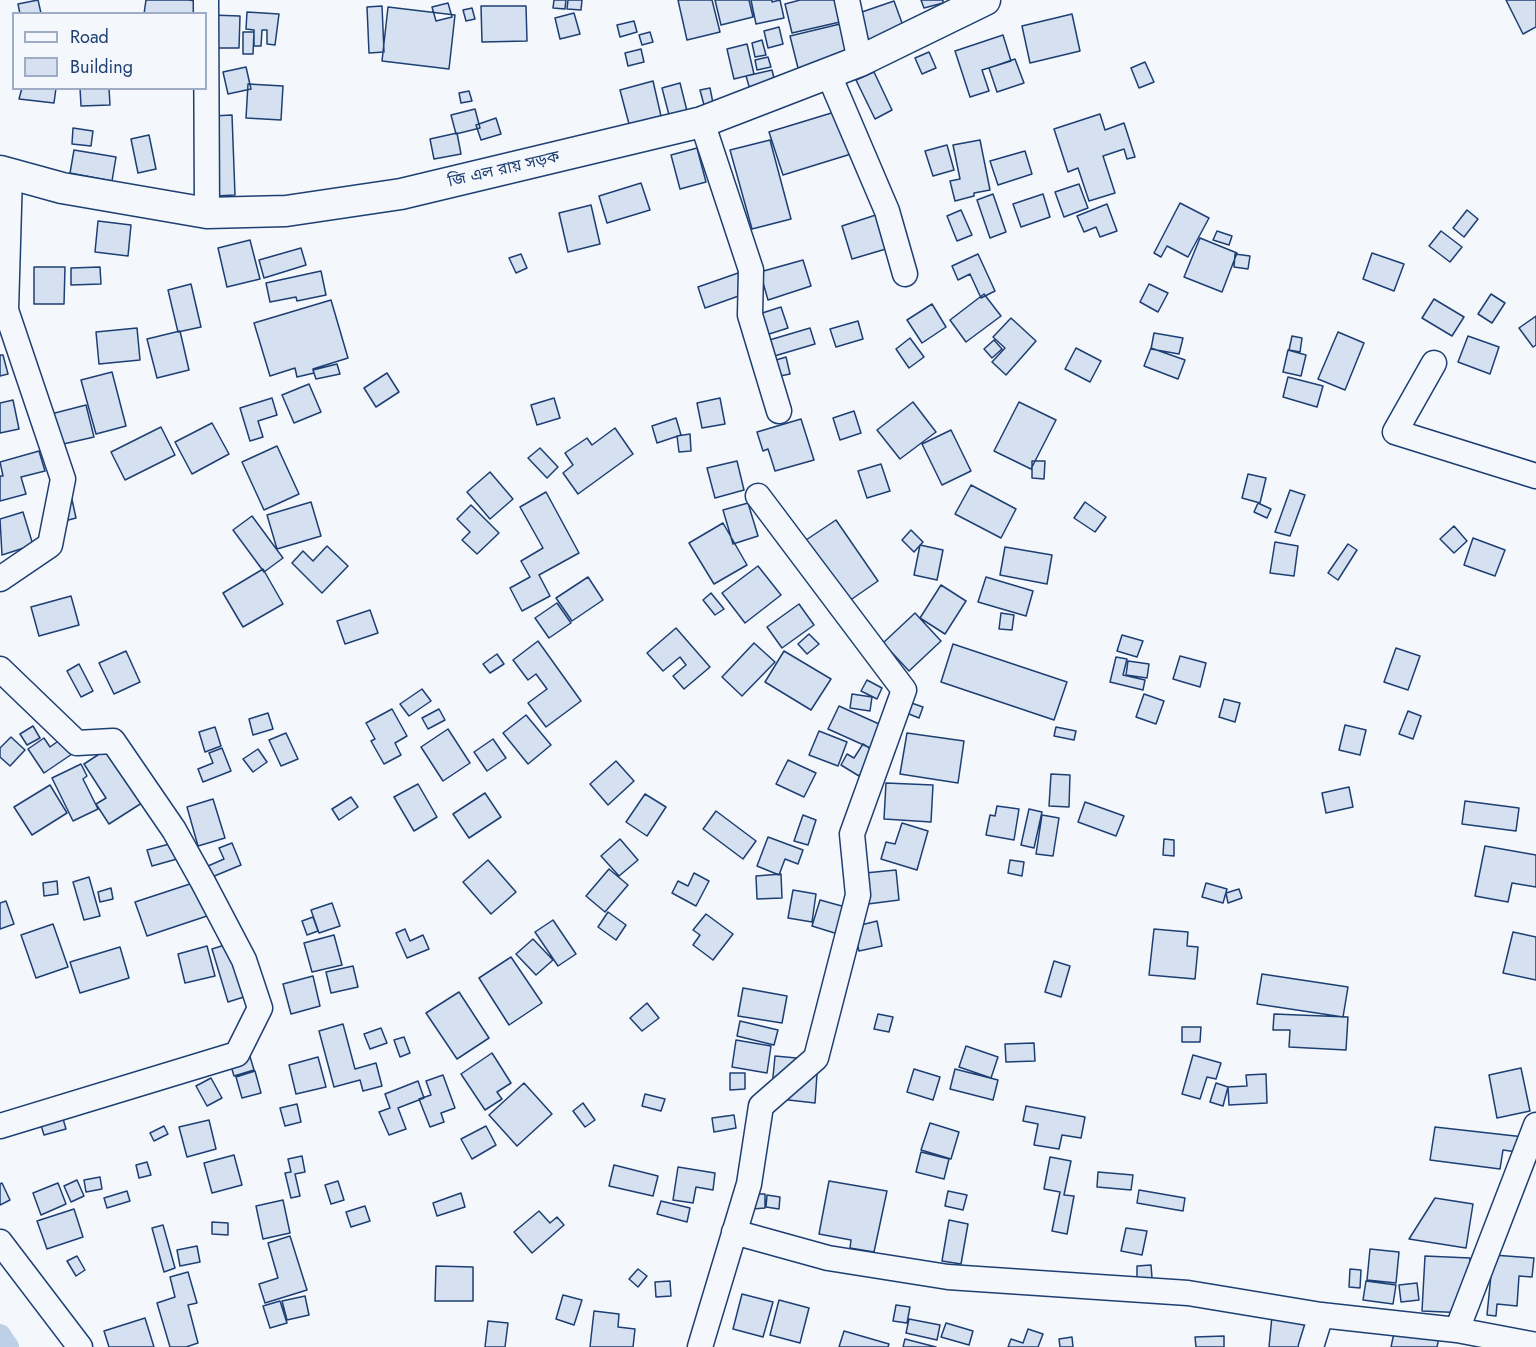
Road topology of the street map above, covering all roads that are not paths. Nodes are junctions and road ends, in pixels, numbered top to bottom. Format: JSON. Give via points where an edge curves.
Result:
{"nodes":[{"id":1,"x":846,"y":0,"type":"edge"},
{"id":2,"x":985,"y":0,"type":"edge"},
{"id":3,"x":860,"y":61,"type":"junction"},
{"id":4,"x":829,"y":75,"type":"junction"},
{"id":5,"x":206,"y":90,"type":"edge"},
{"id":6,"x":702,"y":122,"type":"junction"},
{"id":7,"x":5,"y":172,"type":"edge"},
{"id":8,"x":207,"y":213,"type":"junction"},
{"id":9,"x":905,"y":274,"type":"dead end"},
{"id":10,"x":1434,"y":363,"type":"dead end"},
{"id":11,"x":779,"y":411,"type":"dead end"},
{"id":12,"x":1536,"y":476,"type":"edge"},
{"id":13,"x":758,"y":496,"type":"dead end"},
{"id":14,"x":0,"y":579,"type":"edge"},
{"id":15,"x":0,"y":669,"type":"edge"},
{"id":16,"x":1536,"y":1125,"type":"edge"},
{"id":17,"x":0,"y":1126,"type":"edge"},
{"id":18,"x":734,"y":1232,"type":"junction"},
{"id":19,"x":0,"y":1242,"type":"edge"},
{"id":20,"x":1321,"y":1315,"type":"junction"},
{"id":21,"x":1457,"y":1330,"type":"junction"},
{"id":22,"x":1536,"y":1345,"type":"edge"},
{"id":23,"x":80,"y":1347,"type":"edge"},
{"id":24,"x":700,"y":1347,"type":"edge"},
{"id":25,"x":1311,"y":1347,"type":"edge"}],
"edges":[{"from":1,"to":3,"type":"street"},
{"from":2,"to":3,"type":"main road","name":"জি এল রায় সড়ক"},
{"from":3,"to":4,"type":"main road","name":"জি এল রায় সড়ক"},
{"from":4,"to":6,"type":"main road","name":"জি এল রায় সড়ক"},
{"from":4,"to":9,"type":"street","via":[[887,212]]},
{"from":5,"to":8,"type":"street"},
{"from":6,"to":8,"type":"main road","name":"জি এল রায় সড়ক","via":[[401,194],[286,211]]},
{"from":6,"to":11,"type":"street","via":[[751,270],[750,315]]},
{"from":7,"to":8,"type":"main road","name":"জি এল রায় সড়ক","via":[[62,188]]},
{"from":7,"to":14,"type":"street","via":[[6,310],[63,479],[50,545]]},
{"from":10,"to":12,"type":"street","via":[[1395,432]]},
{"from":13,"to":18,"type":"street","via":[[904,690],[852,834],[858,895],[816,1058],[761,1106],[749,1184]]},
{"from":15,"to":17,"type":"street","via":[[77,743],[112,741],[174,830],[203,882],[244,960],[260,1008],[237,1054]]},
{"from":16,"to":21,"type":"street"},
{"from":18,"to":20,"type":"street","via":[[828,1258],[948,1277],[1188,1293]]},
{"from":18,"to":24,"type":"street"},
{"from":19,"to":23,"type":"street"},
{"from":20,"to":21,"type":"street"},
{"from":20,"to":25,"type":"street"},
{"from":21,"to":22,"type":"street"}]}
